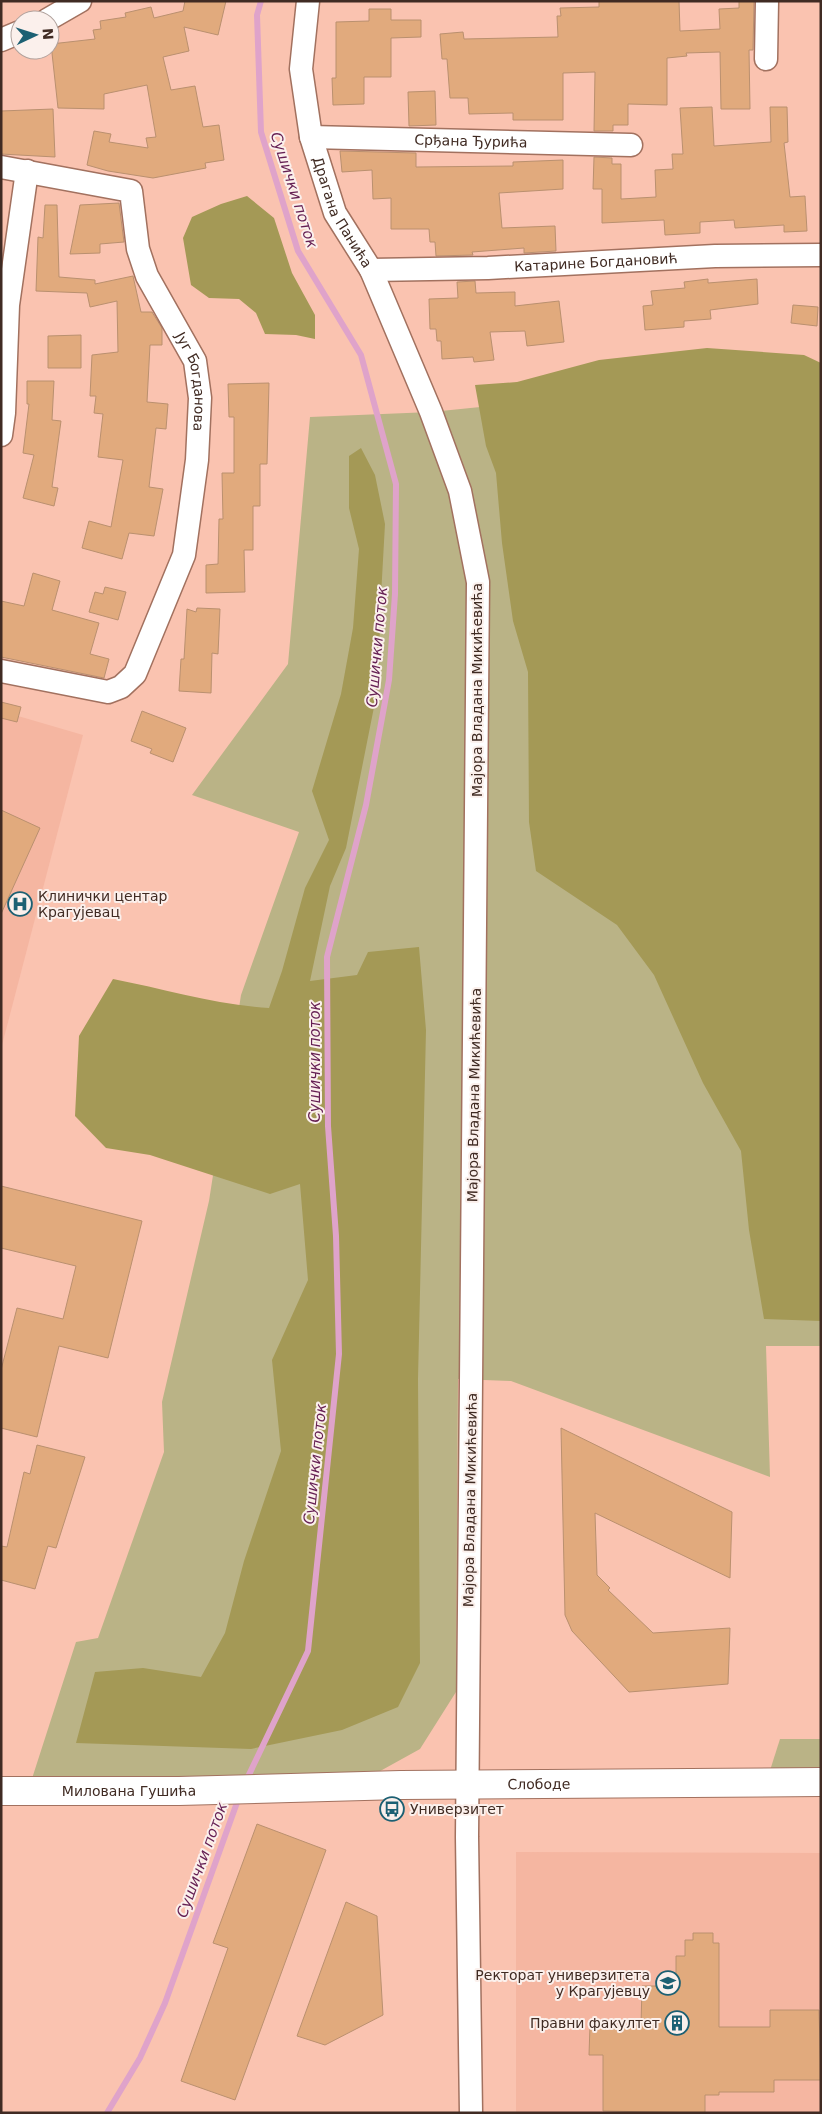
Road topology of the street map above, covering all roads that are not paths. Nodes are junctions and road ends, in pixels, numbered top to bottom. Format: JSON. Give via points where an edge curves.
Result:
{"nodes":[{"id":1,"x":80,"y":1,"type":"edge"},
{"id":2,"x":308,"y":1,"type":"edge"},
{"id":3,"x":768,"y":1,"type":"edge"},
{"id":4,"x":60,"y":13,"type":"edge"},
{"id":5,"x":766,"y":59,"type":"dead end"},
{"id":6,"x":311,"y":137,"type":"junction"},
{"id":7,"x":631,"y":145,"type":"dead end"},
{"id":8,"x":1,"y":167,"type":"edge"},
{"id":9,"x":27,"y":171,"type":"junction"},
{"id":10,"x":821,"y":255,"type":"edge"},
{"id":11,"x":372,"y":270,"type":"junction"},
{"id":12,"x":431,"y":412,"type":"joint"},
{"id":13,"x":1,"y":434,"type":"edge"},
{"id":14,"x":1,"y":671,"type":"edge"},
{"id":15,"x":821,"y":1782,"type":"edge"},
{"id":16,"x":468,"y":1785,"type":"junction"},
{"id":17,"x":256,"y":1790,"type":"joint"},
{"id":18,"x":1,"y":1791,"type":"edge"},
{"id":19,"x":472,"y":2113,"type":"edge"}],
"edges":[{"from":1,"to":4,"type":"street"},
{"from":2,"to":6,"type":"street","name":"Драгана Панића","via":[[301,69]]},
{"from":3,"to":5,"type":"street"},
{"from":6,"to":7,"type":"street","name":"Срђана Ђурића"},
{"from":6,"to":11,"type":"street","name":"Драгана Панића","via":[[335,213]]},
{"from":8,"to":9,"type":"street","name":"Југ Богданова"},
{"from":9,"to":13,"type":"street","via":[[8,305]]},
{"from":9,"to":14,"type":"street","name":"Југ Богданова","via":[[131,191],[138,249],[147,276],[195,361],[200,398],[197,460],[184,555],[135,674],[121,687],[108,692]]},
{"from":10,"to":11,"type":"street","name":"Катарине Богдановић","via":[[716,256],[488,268]]},
{"from":11,"to":12,"type":"street","name":"Драгана Панића"},
{"from":12,"to":16,"type":"street","name":"Мајора Владана Микићевића","via":[[460,491],[478,582]]},
{"from":15,"to":16,"type":"street","name":"Слободе"},
{"from":16,"to":17,"type":"street","name":"Слободе"},
{"from":16,"to":19,"type":"street","name":"Мајора Владана Микићевића"},
{"from":17,"to":18,"type":"street","name":"Милована Гушића"}]}
